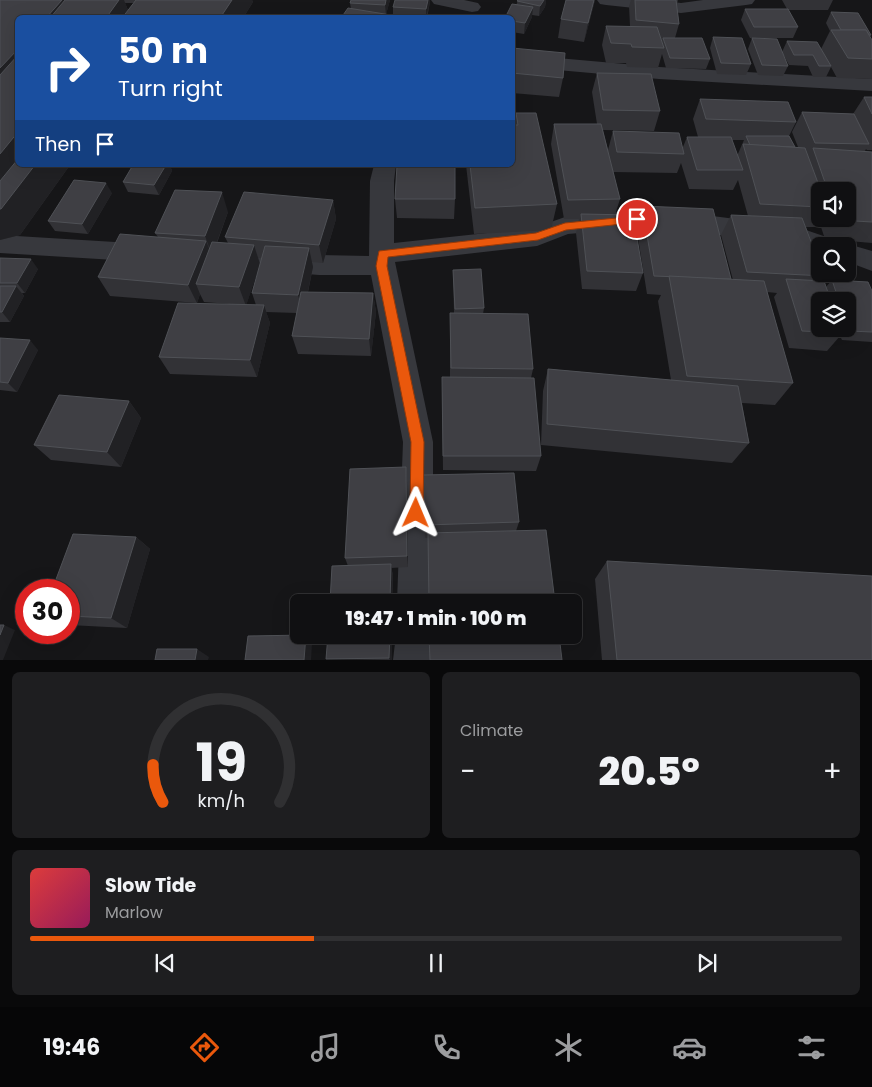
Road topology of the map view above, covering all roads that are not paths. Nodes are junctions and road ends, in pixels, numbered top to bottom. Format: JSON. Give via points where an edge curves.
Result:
{"nodes":[{"id":1,"x":440,"y":0,"type":"edge"},
{"id":2,"x":606,"y":0,"type":"edge"},
{"id":3,"x":746,"y":0,"type":"edge"},
{"id":4,"x":470,"y":8,"type":"edge"},
{"id":5,"x":515,"y":60,"type":"edge"},
{"id":6,"x":872,"y":85,"type":"edge"},
{"id":7,"x":385,"y":167,"type":"edge"},
{"id":8,"x":811,"y":241,"type":"edge"},
{"id":9,"x":0,"y":244,"type":"edge"},
{"id":10,"x":173,"y":255,"type":"edge"},
{"id":11,"x":202,"y":256,"type":"edge"},
{"id":12,"x":856,"y":257,"type":"edge"},
{"id":13,"x":382,"y":260,"type":"junction"},
{"id":14,"x":872,"y":262,"type":"edge"},
{"id":15,"x":415,"y":594,"type":"edge"},
{"id":16,"x":413,"y":644,"type":"edge"},
{"id":17,"x":412,"y":660,"type":"edge"}],
"edges":[{"from":1,"to":4,"type":"street"},
{"from":2,"to":3,"type":"street","via":[[681,8]]},
{"from":5,"to":6,"type":"street","via":[[660,73]]},
{"from":7,"to":13,"type":"street"},
{"from":8,"to":13,"type":"street","via":[[681,221],[637,219],[565,226],[538,237]]},
{"from":9,"to":10,"type":"street"},
{"from":11,"to":13,"type":"street","via":[[319,265]]},
{"from":12,"to":14,"type":"street"},
{"from":13,"to":15,"type":"street","via":[[418,442]]},
{"from":16,"to":17,"type":"street"}]}
